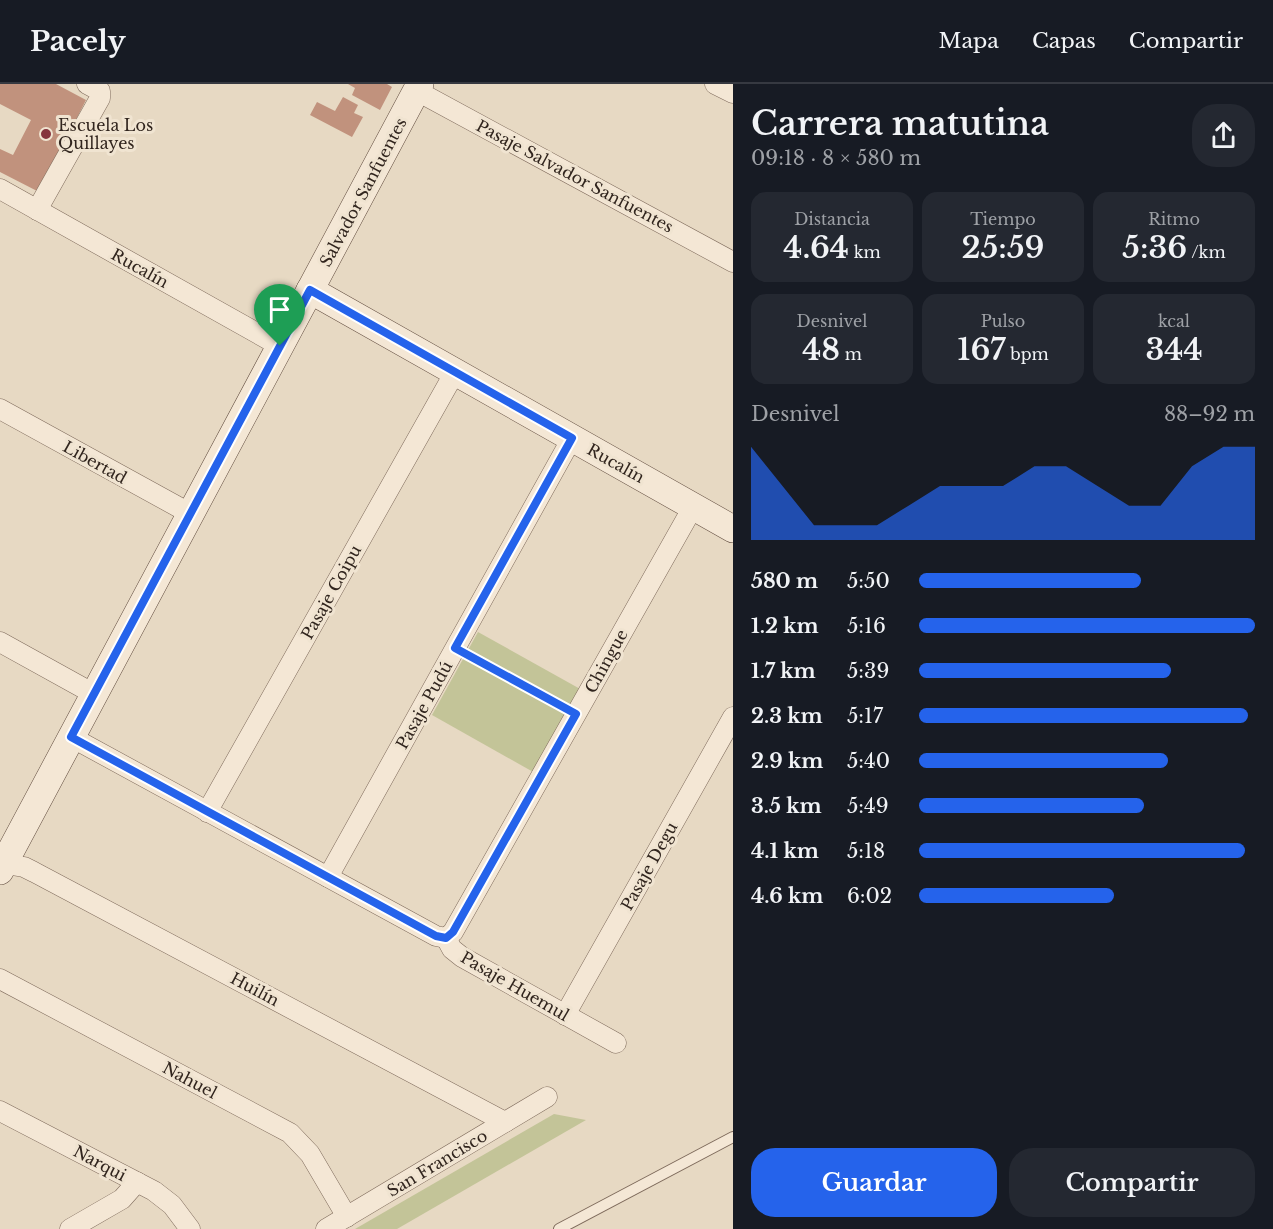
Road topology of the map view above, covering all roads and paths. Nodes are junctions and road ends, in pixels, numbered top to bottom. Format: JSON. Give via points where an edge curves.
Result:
{"nodes":[{"id":1,"x":87,"y":84,"type":"edge"},
{"id":2,"x":715,"y":84,"type":"edge"},
{"id":3,"x":419,"y":87,"type":"edge"},
{"id":4,"x":733,"y":93,"type":"edge"},
{"id":5,"x":0,"y":189,"type":"edge"},
{"id":6,"x":37,"y":210,"type":"junction"},
{"id":7,"x":733,"y":262,"type":"edge"},
{"id":8,"x":310,"y":290,"type":"junction"},
{"id":9,"x":280,"y":346,"type":"junction"},
{"id":10,"x":455,"y":372,"type":"junction"},
{"id":11,"x":0,"y":409,"type":"edge"},
{"id":12,"x":572,"y":438,"type":"junction"},
{"id":13,"x":693,"y":507,"type":"junction"},
{"id":14,"x":190,"y":514,"type":"junction"},
{"id":15,"x":733,"y":529,"type":"edge"},
{"id":16,"x":0,"y":642,"type":"edge"},
{"id":17,"x":455,"y":648,"type":"junction"},
{"id":18,"x":94,"y":694,"type":"junction"},
{"id":19,"x":576,"y":714,"type":"junction"},
{"id":20,"x":733,"y":717,"type":"edge"},
{"id":21,"x":71,"y":737,"type":"junction"},
{"id":22,"x":207,"y":812,"type":"junction"},
{"id":23,"x":1,"y":866,"type":"edge"},
{"id":24,"x":328,"y":877,"type":"junction"},
{"id":25,"x":446,"y":938,"type":"junction"},
{"id":26,"x":0,"y":979,"type":"edge"},
{"id":27,"x":565,"y":1015,"type":"junction"},
{"id":28,"x":616,"y":1043,"type":"dead end"},
{"id":29,"x":547,"y":1097,"type":"dead end"},
{"id":30,"x":0,"y":1111,"type":"edge"},
{"id":31,"x":505,"y":1122,"type":"junction"},
{"id":32,"x":733,"y":1137,"type":"edge"},
{"id":33,"x":137,"y":1182,"type":"junction"},
{"id":34,"x":347,"y":1217,"type":"junction"},
{"id":35,"x":70,"y":1229,"type":"edge"},
{"id":36,"x":190,"y":1229,"type":"edge"},
{"id":37,"x":326,"y":1229,"type":"edge"},
{"id":38,"x":560,"y":1229,"type":"edge"}],
"edges":[{"from":1,"to":6,"type":"street","via":[[100,91],[100,98]]},
{"from":2,"to":4,"type":"street"},
{"from":3,"to":7,"type":"street","name":"Pasaje Salvador Sanfuentes"},
{"from":3,"to":8,"type":"street","name":"Salvador Sanfuentes"},
{"from":5,"to":6,"type":"street","name":"Rucalín"},
{"from":6,"to":9,"type":"street","name":"Rucalín"},
{"from":8,"to":9,"type":"street","name":"Salvador Sanfuentes"},
{"from":8,"to":10,"type":"street","name":"Rucalín"},
{"from":9,"to":14,"type":"street","name":"Salvador Sanfuentes"},
{"from":10,"to":12,"type":"street","name":"Rucalín"},
{"from":10,"to":22,"type":"street","name":"Pasaje Coipu"},
{"from":11,"to":14,"type":"street","name":"Libertad"},
{"from":12,"to":13,"type":"street","name":"Rucalín"},
{"from":12,"to":17,"type":"street","name":"Pasaje Pudú"},
{"from":13,"to":15,"type":"street","name":"Rucalín"},
{"from":13,"to":19,"type":"street","name":"Chingue"},
{"from":14,"to":18,"type":"street","name":"Salvador Sanfuentes"},
{"from":16,"to":18,"type":"street"},
{"from":17,"to":19,"type":"path"},
{"from":17,"to":24,"type":"street","name":"Pasaje Pudú"},
{"from":18,"to":21,"type":"street","name":"Salvador Sanfuentes"},
{"from":19,"to":25,"type":"street","name":"Chingue","via":[[453,932]]},
{"from":20,"to":27,"type":"street","name":"Pasaje Degu"},
{"from":21,"to":22,"type":"street","name":"Pasaje Huemul"},
{"from":21,"to":23,"type":"street","name":"Salvador Sanfuentes"},
{"from":22,"to":24,"type":"street","name":"Pasaje Huemul"},
{"from":23,"to":31,"type":"street","name":"Huilín","via":[[24,867],[34,872]]},
{"from":24,"to":25,"type":"street","name":"Pasaje Huemul"},
{"from":25,"to":27,"type":"street","name":"Pasaje Huemul","via":[[462,957]]},
{"from":26,"to":34,"type":"street","name":"Nahuel","via":[[290,1133],[310,1154]]},
{"from":27,"to":28,"type":"street","name":"Pasaje Huemul"},
{"from":29,"to":31,"type":"street","name":"San Francisco"},
{"from":30,"to":33,"type":"street","name":"Narqui"},
{"from":31,"to":34,"type":"street","name":"San Francisco"},
{"from":32,"to":38,"type":"lane"},
{"from":33,"to":35,"type":"street","via":[[122,1199]]},
{"from":33,"to":36,"type":"street","name":"Narqui","via":[[163,1197]]},
{"from":34,"to":37,"type":"street","name":"San Francisco"}]}
